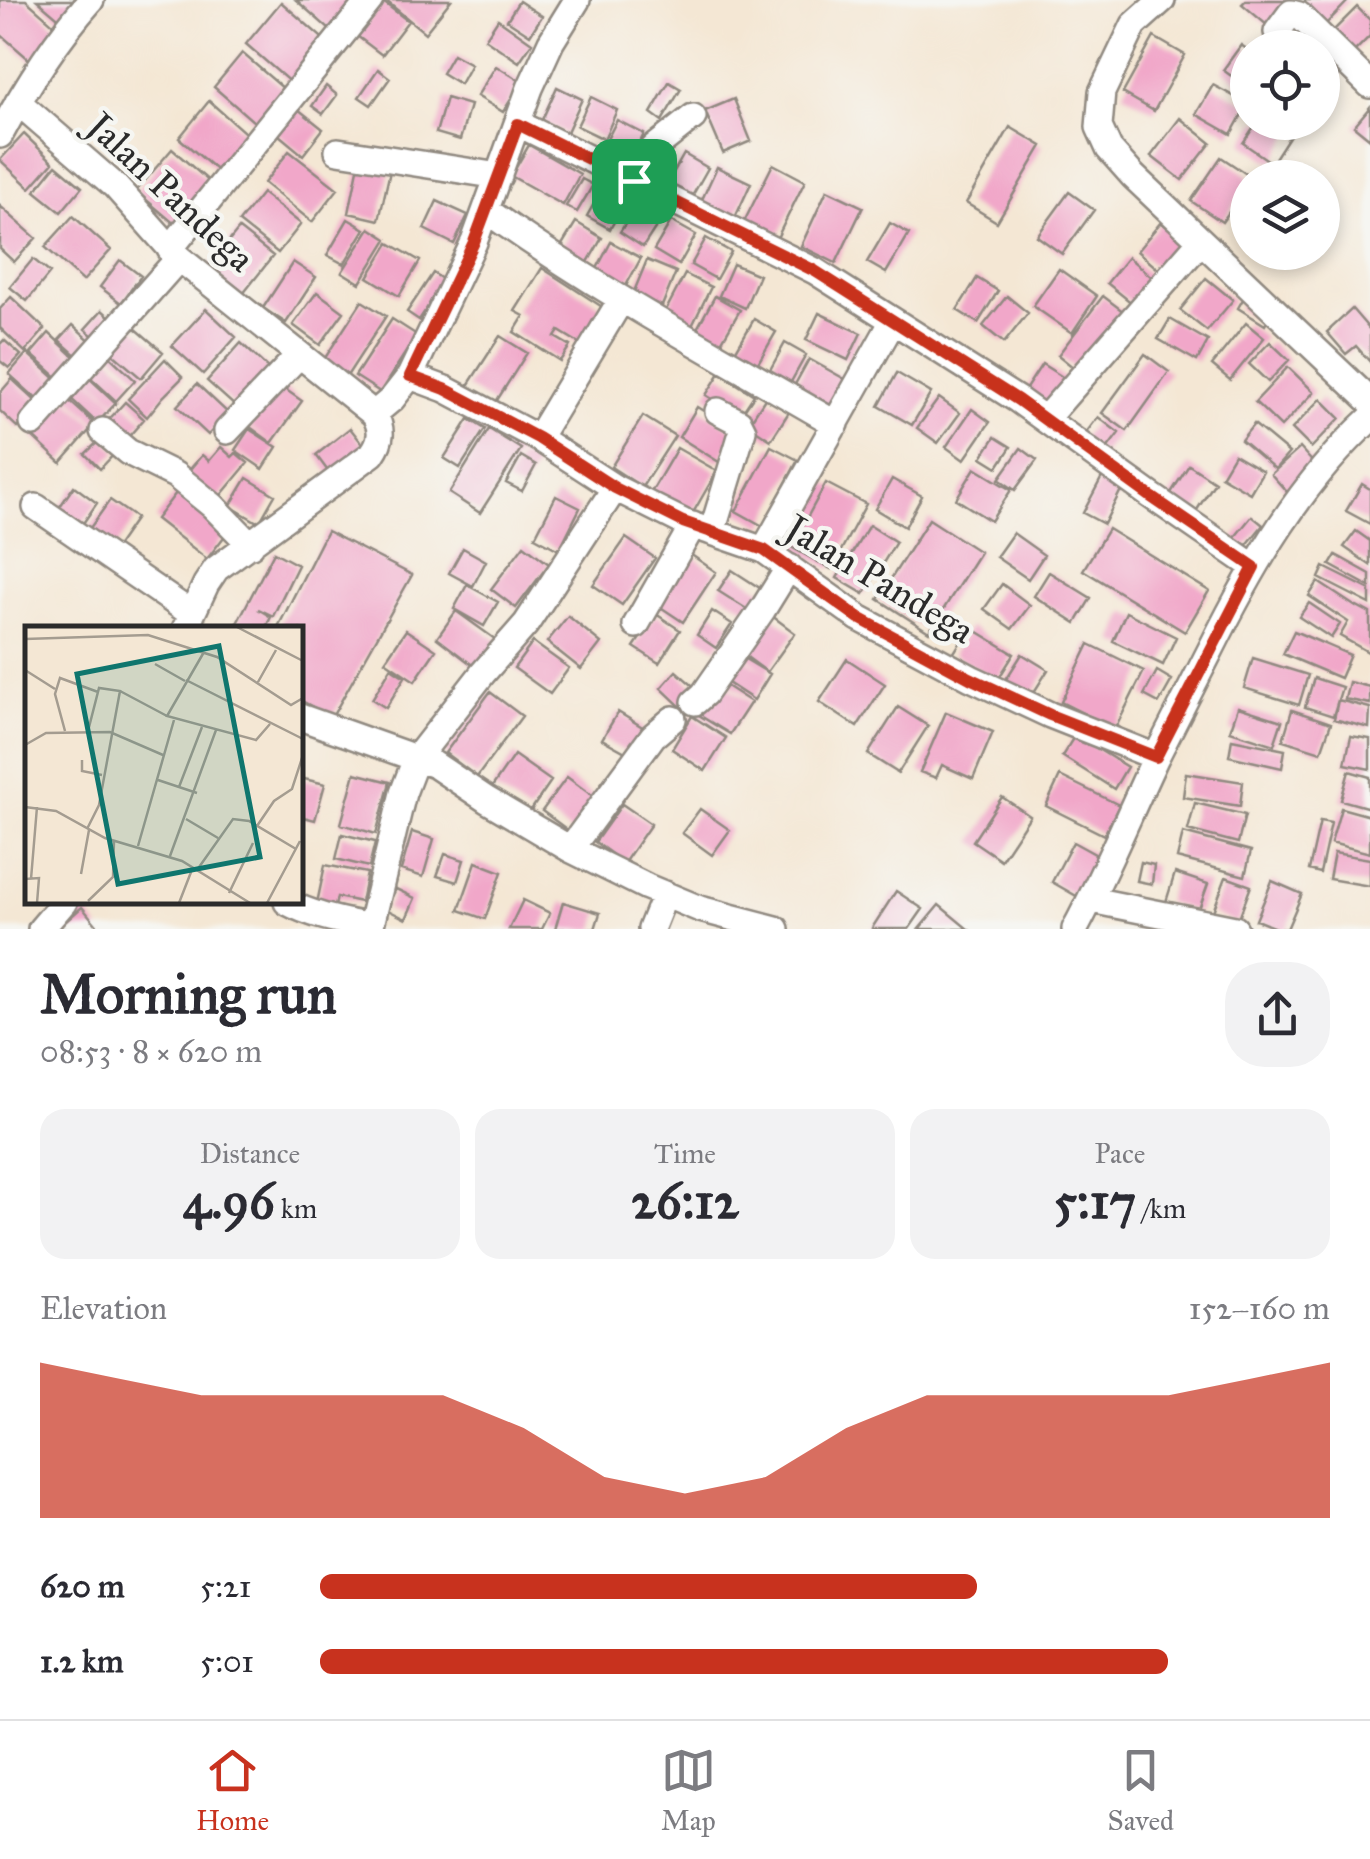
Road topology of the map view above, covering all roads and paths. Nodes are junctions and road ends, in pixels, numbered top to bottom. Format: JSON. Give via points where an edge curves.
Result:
{"nodes":[{"id":1,"x":91,"y":0,"type":"edge"},
{"id":2,"x":370,"y":0,"type":"edge"},
{"id":3,"x":576,"y":0,"type":"edge"},
{"id":4,"x":1162,"y":0,"type":"edge"},
{"id":5,"x":1278,"y":30,"type":"edge"},
{"id":6,"x":1315,"y":30,"type":"edge"},
{"id":7,"x":1340,"y":55,"type":"edge"},
{"id":8,"x":1370,"y":85,"type":"edge"},
{"id":9,"x":18,"y":102,"type":"junction"},
{"id":10,"x":693,"y":117,"type":"dead end"},
{"id":11,"x":518,"y":124,"type":"junction"},
{"id":12,"x":0,"y":135,"type":"edge"},
{"id":13,"x":338,"y":151,"type":"dead end"},
{"id":14,"x":499,"y":176,"type":"junction"},
{"id":15,"x":634,"y":181,"type":"junction"},
{"id":16,"x":486,"y":210,"type":"junction"},
{"id":17,"x":1202,"y":241,"type":"junction"},
{"id":18,"x":174,"y":254,"type":"junction"},
{"id":19,"x":620,"y":300,"type":"junction"},
{"id":20,"x":893,"y":322,"type":"junction"},
{"id":21,"x":300,"y":354,"type":"junction"},
{"id":22,"x":410,"y":376,"type":"junction"},
{"id":23,"x":1370,"y":401,"type":"edge"},
{"id":24,"x":718,"y":412,"type":"dead end"},
{"id":25,"x":374,"y":414,"type":"junction"},
{"id":26,"x":1045,"y":419,"type":"junction"},
{"id":27,"x":33,"y":422,"type":"dead end"},
{"id":28,"x":836,"y":424,"type":"junction"},
{"id":29,"x":103,"y":431,"type":"dead end"},
{"id":30,"x":228,"y":431,"type":"dead end"},
{"id":31,"x":1365,"y":433,"type":"edge"},
{"id":32,"x":538,"y":438,"type":"junction"},
{"id":33,"x":615,"y":488,"type":"junction"},
{"id":34,"x":36,"y":507,"type":"dead end"},
{"id":35,"x":703,"y":528,"type":"junction"},
{"id":36,"x":251,"y":545,"type":"junction"},
{"id":37,"x":764,"y":550,"type":"junction"},
{"id":38,"x":789,"y":567,"type":"junction"},
{"id":39,"x":1254,"y":567,"type":"junction"},
{"id":40,"x":188,"y":621,"type":"edge"},
{"id":41,"x":636,"y":625,"type":"dead end"},
{"id":42,"x":695,"y":702,"type":"dead end"},
{"id":43,"x":302,"y":718,"type":"edge"},
{"id":44,"x":673,"y":719,"type":"dead end"},
{"id":45,"x":1156,"y":757,"type":"junction"},
{"id":46,"x":416,"y":759,"type":"junction"},
{"id":47,"x":570,"y":849,"type":"junction"},
{"id":48,"x":665,"y":894,"type":"junction"},
{"id":49,"x":1091,"y":900,"type":"junction"},
{"id":50,"x":62,"y":904,"type":"edge"},
{"id":51,"x":291,"y":904,"type":"edge"},
{"id":52,"x":371,"y":928,"type":"edge"},
{"id":53,"x":41,"y":929,"type":"edge"},
{"id":54,"x":651,"y":929,"type":"edge"},
{"id":55,"x":776,"y":929,"type":"edge"},
{"id":56,"x":1075,"y":929,"type":"edge"},
{"id":57,"x":1234,"y":929,"type":"edge"}],
"edges":[{"from":1,"to":9,"type":"street"},
{"from":2,"to":18,"type":"street"},
{"from":3,"to":11,"type":"street"},
{"from":4,"to":17,"type":"street","via":[[1134,25],[1120,52],[1102,92],[1099,127],[1133,176]]},
{"from":5,"to":6,"type":"street","via":[[1291,13]]},
{"from":7,"to":8,"type":"street"},
{"from":9,"to":12,"type":"street"},
{"from":9,"to":18,"type":"street","name":"Jalan Pandega","via":[[116,186]]},
{"from":10,"to":15,"type":"street","via":[[654,148]]},
{"from":11,"to":14,"type":"street"},
{"from":11,"to":15,"type":"street"},
{"from":13,"to":14,"type":"street"},
{"from":14,"to":16,"type":"street"},
{"from":15,"to":20,"type":"street","via":[[815,271]]},
{"from":16,"to":19,"type":"street"},
{"from":16,"to":22,"type":"street"},
{"from":17,"to":23,"type":"street"},
{"from":17,"to":26,"type":"street"},
{"from":18,"to":21,"type":"street","name":"Jalan Pandega"},
{"from":18,"to":27,"type":"street"},
{"from":19,"to":28,"type":"street"},
{"from":19,"to":32,"type":"street"},
{"from":20,"to":26,"type":"street"},
{"from":20,"to":28,"type":"street"},
{"from":21,"to":25,"type":"street","name":"Jalan Pandega"},
{"from":21,"to":30,"type":"street"},
{"from":22,"to":25,"type":"street"},
{"from":22,"to":32,"type":"street","name":"Jalan Pandega"},
{"from":24,"to":35,"type":"street","via":[[743,430]]},
{"from":25,"to":36,"type":"street","via":[[380,440],[372,454]]},
{"from":26,"to":39,"type":"street"},
{"from":28,"to":37,"type":"street"},
{"from":29,"to":36,"type":"street","via":[[175,475]]},
{"from":31,"to":39,"type":"street","via":[[1340,446]]},
{"from":32,"to":33,"type":"street","name":"Jalan Pandega"},
{"from":33,"to":35,"type":"street","name":"Jalan Pandega"},
{"from":33,"to":46,"type":"street","via":[[526,624]]},
{"from":34,"to":40,"type":"street"},
{"from":35,"to":37,"type":"street","name":"Jalan Pandega"},
{"from":35,"to":41,"type":"street"},
{"from":36,"to":40,"type":"street","via":[[216,569]]},
{"from":37,"to":38,"type":"street","name":"Jalan Pandega"},
{"from":38,"to":42,"type":"street"},
{"from":38,"to":45,"type":"street","name":"Jalan Pandega","via":[[859,618],[970,678]]},
{"from":39,"to":45,"type":"street"},
{"from":43,"to":46,"type":"street"},
{"from":44,"to":47,"type":"street","via":[[652,736]]},
{"from":45,"to":49,"type":"street"},
{"from":46,"to":47,"type":"street"},
{"from":46,"to":52,"type":"street"},
{"from":47,"to":48,"type":"street"},
{"from":48,"to":54,"type":"street"},
{"from":48,"to":55,"type":"street"},
{"from":49,"to":56,"type":"street"},
{"from":49,"to":57,"type":"street"},
{"from":50,"to":53,"type":"street"},
{"from":51,"to":52,"type":"street"}]}
